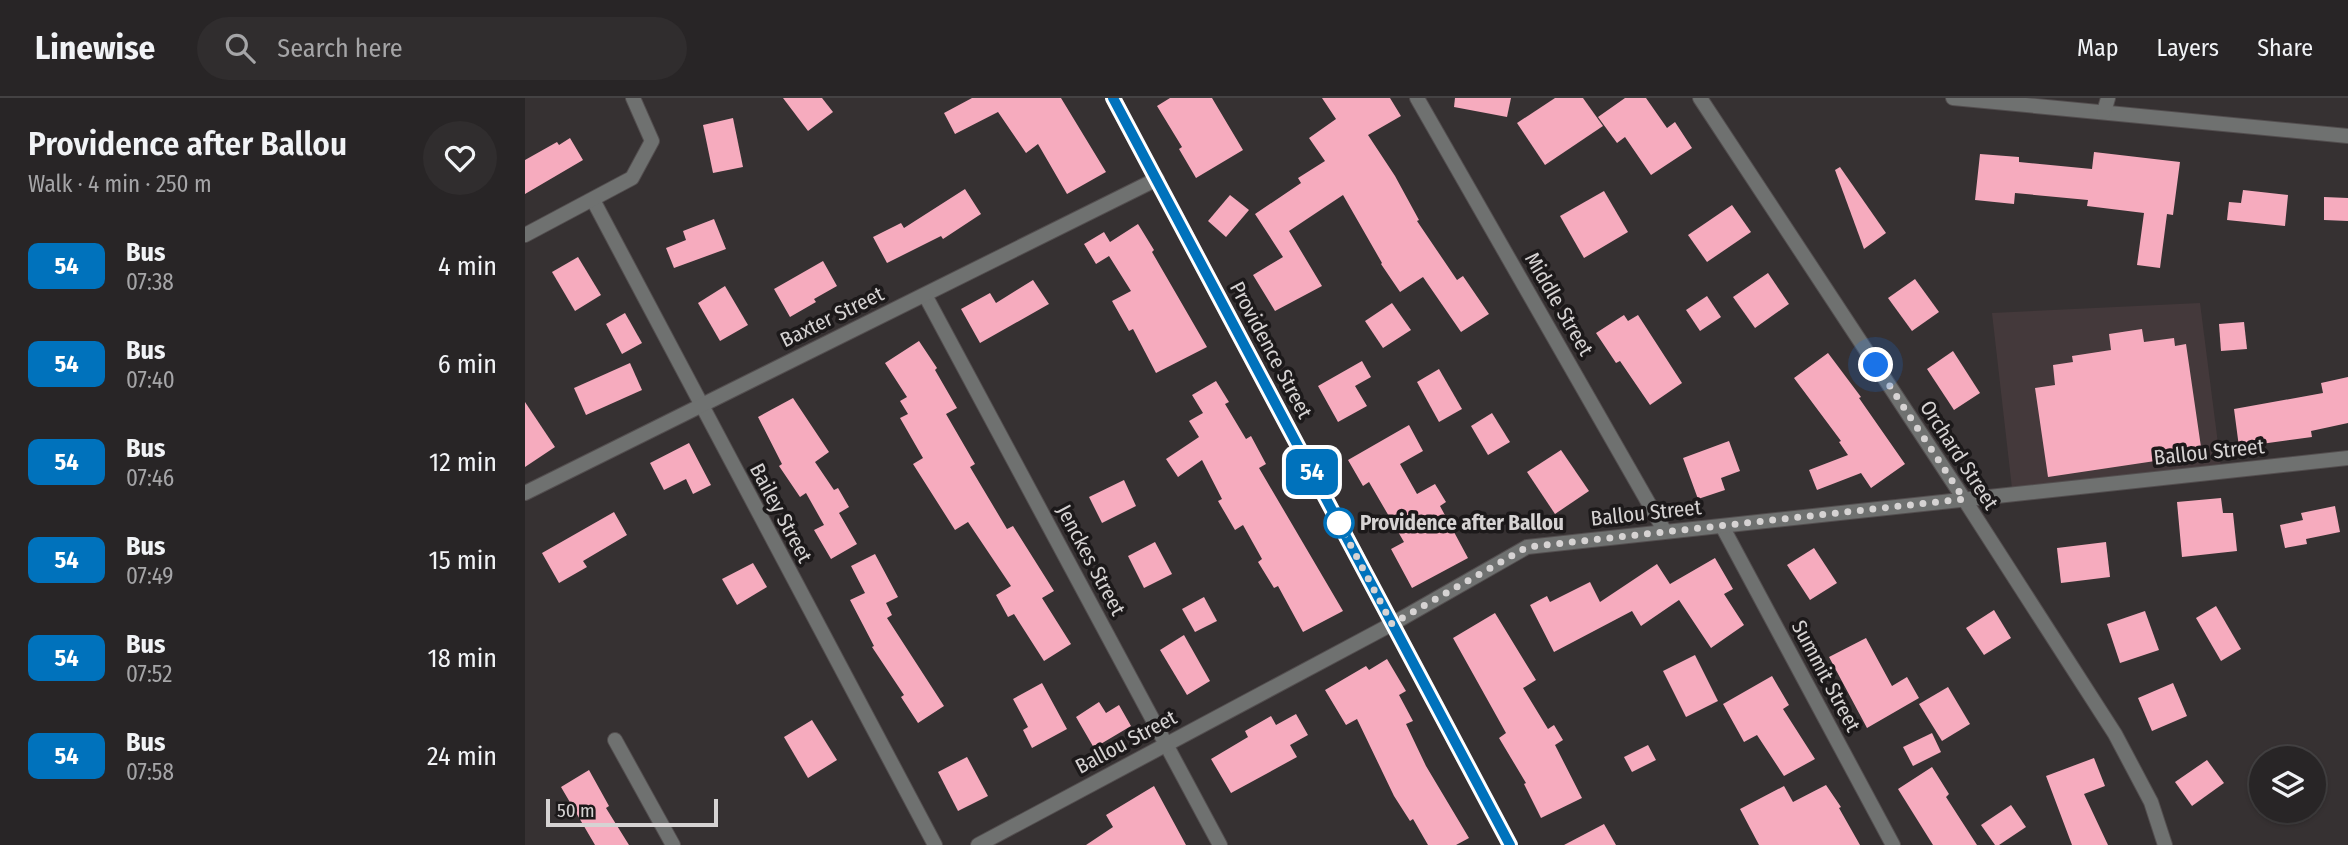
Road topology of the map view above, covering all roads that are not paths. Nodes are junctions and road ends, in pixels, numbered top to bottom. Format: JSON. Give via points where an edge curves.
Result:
{"nodes":[{"id":1,"x":633,"y":98,"type":"edge"},
{"id":2,"x":1113,"y":98,"type":"edge"},
{"id":3,"x":1417,"y":98,"type":"edge"},
{"id":4,"x":1700,"y":98,"type":"edge"},
{"id":5,"x":1953,"y":98,"type":"edge"},
{"id":6,"x":2106,"y":105,"type":"edge"},
{"id":7,"x":2348,"y":136,"type":"edge"},
{"id":8,"x":1157,"y":180,"type":"junction"},
{"id":9,"x":593,"y":200,"type":"junction"},
{"id":10,"x":525,"y":235,"type":"edge"},
{"id":11,"x":925,"y":295,"type":"junction"},
{"id":12,"x":700,"y":406,"type":"junction"},
{"id":13,"x":2348,"y":458,"type":"edge"},
{"id":14,"x":525,"y":494,"type":"edge"},
{"id":15,"x":1964,"y":499,"type":"junction"},
{"id":16,"x":1722,"y":526,"type":"junction"},
{"id":17,"x":1664,"y":530,"type":"junction"},
{"id":18,"x":1392,"y":624,"type":"junction"},
{"id":19,"x":615,"y":740,"type":"dead end"},
{"id":20,"x":1166,"y":745,"type":"junction"},
{"id":21,"x":673,"y":845,"type":"edge"},
{"id":22,"x":935,"y":845,"type":"edge"},
{"id":23,"x":978,"y":845,"type":"edge"},
{"id":24,"x":1220,"y":845,"type":"edge"},
{"id":25,"x":1510,"y":845,"type":"edge"},
{"id":26,"x":1893,"y":845,"type":"edge"},
{"id":27,"x":2165,"y":845,"type":"edge"}],
"edges":[{"from":1,"to":9,"type":"street","via":[[652,141],[632,178]]},
{"from":2,"to":8,"type":"main road","name":"Providence Street"},
{"from":3,"to":17,"type":"street","name":"Middle Street"},
{"from":4,"to":15,"type":"street","name":"Orchard Street"},
{"from":5,"to":6,"type":"street"},
{"from":6,"to":7,"type":"street"},
{"from":8,"to":11,"type":"street","name":"Baxter Street"},
{"from":8,"to":18,"type":"main road","name":"Providence Street"},
{"from":9,"to":10,"type":"street"},
{"from":9,"to":12,"type":"street","name":"Bailey Street"},
{"from":11,"to":12,"type":"street","name":"Baxter Street"},
{"from":11,"to":20,"type":"street","name":"Jenckes Street"},
{"from":12,"to":14,"type":"street","name":"Baxter Street"},
{"from":12,"to":22,"type":"street","name":"Bailey Street"},
{"from":13,"to":15,"type":"street","name":"Ballou Street"},
{"from":15,"to":16,"type":"street","name":"Ballou Street"},
{"from":15,"to":27,"type":"street","name":"Orchard Street","via":[[2115,734],[2151,802]]},
{"from":16,"to":17,"type":"street","name":"Ballou Street"},
{"from":16,"to":26,"type":"street","name":"Summit Street"},
{"from":17,"to":18,"type":"street","name":"Ballou Street","via":[[1527,547]]},
{"from":18,"to":20,"type":"street","name":"Ballou Street"},
{"from":18,"to":25,"type":"main road","name":"Providence Street"},
{"from":19,"to":21,"type":"street"},
{"from":20,"to":23,"type":"street","name":"Ballou Street"},
{"from":20,"to":24,"type":"street","name":"Jenckes Street"}]}
